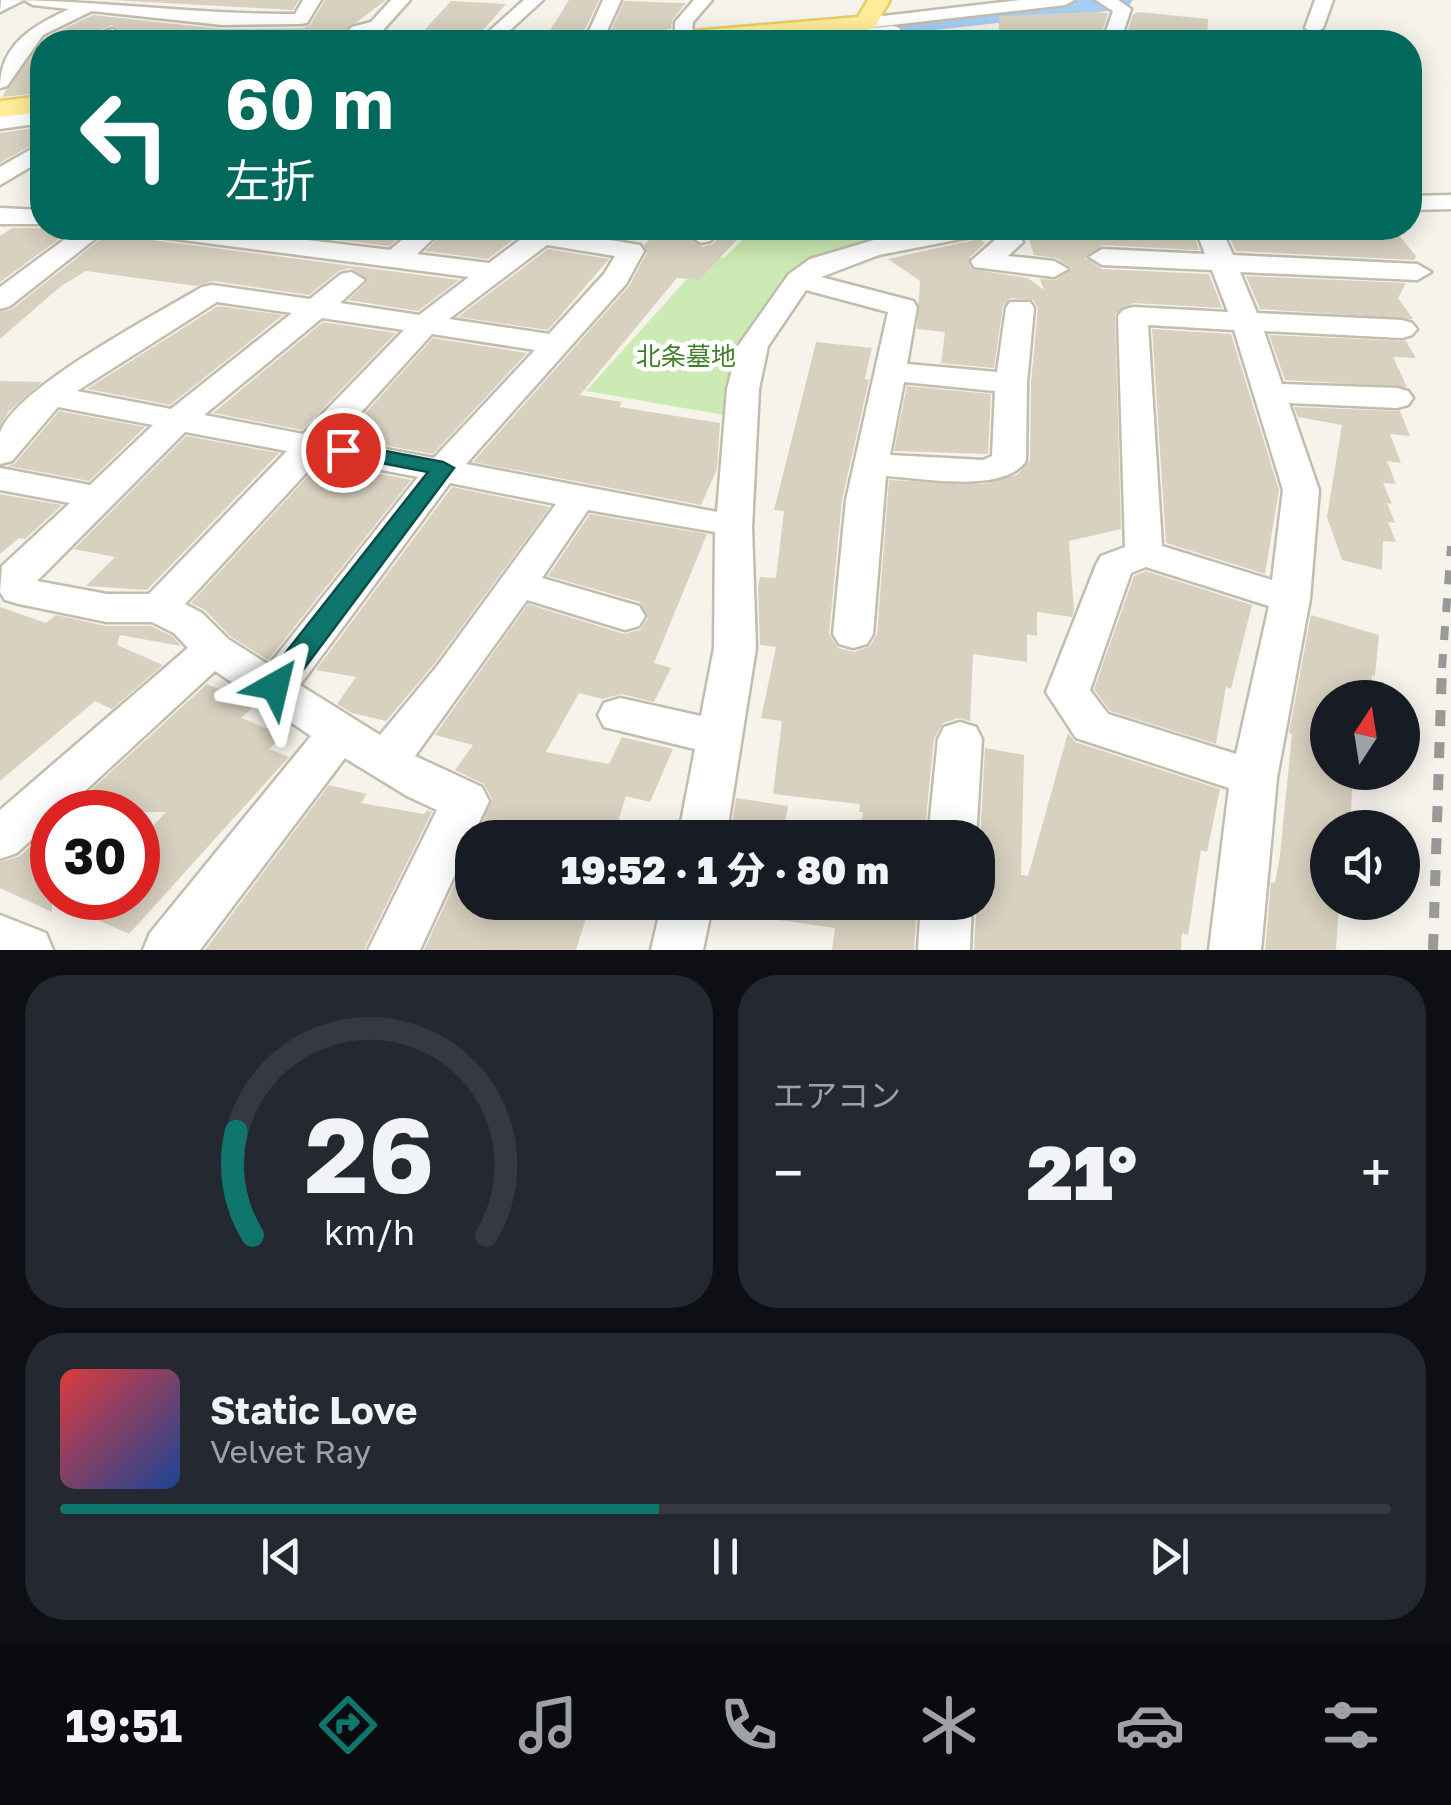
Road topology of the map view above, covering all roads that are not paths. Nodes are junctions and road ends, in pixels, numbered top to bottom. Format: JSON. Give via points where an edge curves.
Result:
{"nodes":[{"id":1,"x":16,"y":0,"type":"edge"},
{"id":2,"x":32,"y":0,"type":"edge"},
{"id":3,"x":191,"y":0,"type":"edge"},
{"id":4,"x":258,"y":0,"type":"edge"},
{"id":5,"x":312,"y":0,"type":"edge"},
{"id":6,"x":402,"y":0,"type":"edge"},
{"id":7,"x":612,"y":0,"type":"edge"},
{"id":8,"x":627,"y":0,"type":"edge"},
{"id":9,"x":704,"y":0,"type":"edge"},
{"id":10,"x":879,"y":0,"type":"edge"},
{"id":11,"x":1065,"y":0,"type":"edge"},
{"id":12,"x":1324,"y":0,"type":"edge"},
{"id":13,"x":525,"y":1,"type":"edge"},
{"id":14,"x":1108,"y":2,"type":"edge"},
{"id":15,"x":95,"y":3,"type":"edge"},
{"id":16,"x":0,"y":7,"type":"edge"},
{"id":17,"x":163,"y":14,"type":"junction"},
{"id":18,"x":222,"y":20,"type":"junction"},
{"id":19,"x":919,"y":27,"type":"edge"},
{"id":20,"x":1314,"y":28,"type":"dead end"},
{"id":21,"x":36,"y":30,"type":"edge"},
{"id":22,"x":365,"y":30,"type":"edge"},
{"id":23,"x":497,"y":30,"type":"edge"},
{"id":24,"x":598,"y":30,"type":"edge"},
{"id":25,"x":684,"y":30,"type":"edge"},
{"id":26,"x":849,"y":30,"type":"edge"},
{"id":27,"x":876,"y":30,"type":"edge"},
{"id":28,"x":1115,"y":30,"type":"edge"},
{"id":29,"x":29,"y":38,"type":"joint"},
{"id":30,"x":0,"y":40,"type":"edge"},
{"id":31,"x":0,"y":82,"type":"edge"},
{"id":32,"x":30,"y":105,"type":"edge"},
{"id":33,"x":0,"y":109,"type":"edge"},
{"id":34,"x":30,"y":118,"type":"edge"},
{"id":35,"x":0,"y":122,"type":"edge"},
{"id":36,"x":30,"y":162,"type":"edge"},
{"id":37,"x":0,"y":178,"type":"edge"},
{"id":38,"x":1422,"y":202,"type":"edge"},
{"id":39,"x":1451,"y":202,"type":"edge"},
{"id":40,"x":0,"y":216,"type":"edge"},
{"id":41,"x":30,"y":217,"type":"edge"},
{"id":42,"x":80,"y":240,"type":"edge"},
{"id":43,"x":322,"y":240,"type":"edge"},
{"id":44,"x":417,"y":240,"type":"edge"},
{"id":45,"x":536,"y":240,"type":"edge"},
{"id":46,"x":582,"y":240,"type":"edge"},
{"id":47,"x":914,"y":240,"type":"edge"},
{"id":48,"x":1008,"y":240,"type":"edge"},
{"id":49,"x":1214,"y":245,"type":"edge"},
{"id":50,"x":1102,"y":256,"type":"dead end"},
{"id":51,"x":397,"y":258,"type":"junction"},
{"id":52,"x":1054,"y":269,"type":"dead end"},
{"id":53,"x":496,"y":272,"type":"junction"},
{"id":54,"x":1417,"y":272,"type":"dead end"},
{"id":55,"x":352,"y":280,"type":"dead end"},
{"id":56,"x":799,"y":280,"type":"junction"},
{"id":57,"x":0,"y":300,"type":"edge"},
{"id":58,"x":314,"y":308,"type":"junction"},
{"id":59,"x":1020,"y":308,"type":"dead end"},
{"id":60,"x":1247,"y":323,"type":"junction"},
{"id":61,"x":424,"y":326,"type":"junction"},
{"id":62,"x":1402,"y":329,"type":"dead end"},
{"id":63,"x":558,"y":344,"type":"junction"},
{"id":64,"x":887,"y":371,"type":"junction"},
{"id":65,"x":1012,"y":383,"type":"junction"},
{"id":66,"x":1270,"y":392,"type":"junction"},
{"id":67,"x":51,"y":396,"type":"junction"},
{"id":68,"x":1397,"y":398,"type":"dead end"},
{"id":69,"x":178,"y":420,"type":"junction"},
{"id":70,"x":310,"y":444,"type":"junction"},
{"id":71,"x":0,"y":454,"type":"edge"},
{"id":72,"x":874,"y":465,"type":"junction"},
{"id":73,"x":443,"y":468,"type":"junction"},
{"id":74,"x":0,"y":478,"type":"edge"},
{"id":75,"x":579,"y":496,"type":"junction"},
{"id":76,"x":97,"y":498,"type":"junction"},
{"id":77,"x":710,"y":522,"type":"dead end"},
{"id":78,"x":1144,"y":553,"type":"junction"},
{"id":79,"x":518,"y":584,"type":"junction"},
{"id":80,"x":1290,"y":599,"type":"junction"},
{"id":81,"x":159,"y":608,"type":"junction"},
{"id":82,"x":625,"y":616,"type":"dead end"},
{"id":83,"x":853,"y":634,"type":"dead end"},
{"id":84,"x":213,"y":649,"type":"junction"},
{"id":85,"x":275,"y":686,"type":"junction"},
{"id":86,"x":620,"y":714,"type":"dead end"},
{"id":87,"x":339,"y":732,"type":"junction"},
{"id":88,"x":720,"y":738,"type":"junction"},
{"id":89,"x":960,"y":738,"type":"dead end"},
{"id":90,"x":386,"y":758,"type":"junction"},
{"id":91,"x":1254,"y":778,"type":"junction"},
{"id":92,"x":705,"y":820,"type":"edge"},
{"id":93,"x":953,"y":820,"type":"edge"},
{"id":94,"x":0,"y":839,"type":"edge"},
{"id":95,"x":684,"y":920,"type":"edge"},
{"id":96,"x":946,"y":920,"type":"edge"},
{"id":97,"x":0,"y":939,"type":"edge"},
{"id":98,"x":27,"y":950,"type":"edge"},
{"id":99,"x":169,"y":950,"type":"edge"},
{"id":100,"x":394,"y":950,"type":"edge"},
{"id":101,"x":677,"y":950,"type":"edge"},
{"id":102,"x":944,"y":950,"type":"edge"},
{"id":103,"x":1235,"y":950,"type":"edge"}],
"edges":[{"from":1,"to":16,"type":"street"},
{"from":2,"to":15,"type":"street"},
{"from":3,"to":17,"type":"street"},
{"from":4,"to":18,"type":"street"},
{"from":5,"to":18,"type":"street","via":[[301,20],[283,29]]},
{"from":6,"to":22,"type":"street","via":[[378,26]]},
{"from":7,"to":8,"type":"street"},
{"from":7,"to":24,"type":"street"},
{"from":9,"to":25,"type":"street","via":[[684,20]]},
{"from":10,"to":26,"type":"main road"},
{"from":11,"to":19,"type":"street"},
{"from":12,"to":20,"type":"street"},
{"from":13,"to":23,"type":"street"},
{"from":14,"to":28,"type":"street","via":[[1122,9]]},
{"from":15,"to":17,"type":"street"},
{"from":15,"to":21,"type":"street"},
{"from":17,"to":18,"type":"street"},
{"from":19,"to":27,"type":"street"},
{"from":29,"to":30,"type":"street"},
{"from":29,"to":31,"type":"street"},
{"from":32,"to":33,"type":"main road"},
{"from":34,"to":35,"type":"street"},
{"from":36,"to":37,"type":"street"},
{"from":38,"to":39,"type":"street"},
{"from":40,"to":41,"type":"street"},
{"from":42,"to":57,"type":"street"},
{"from":43,"to":51,"type":"street"},
{"from":44,"to":51,"type":"street"},
{"from":45,"to":53,"type":"street"},
{"from":46,"to":63,"type":"street","via":[[631,251]]},
{"from":47,"to":56,"type":"street","via":[[820,265]]},
{"from":48,"to":52,"type":"street","via":[[984,261]]},
{"from":49,"to":50,"type":"street"},
{"from":49,"to":54,"type":"street"},
{"from":49,"to":60,"type":"street"},
{"from":51,"to":53,"type":"street"},
{"from":53,"to":61,"type":"street"},
{"from":55,"to":58,"type":"street"},
{"from":56,"to":64,"type":"street","via":[[903,306]]},
{"from":56,"to":88,"type":"street","via":[[753,346],[742,389],[735,648]]},
{"from":58,"to":61,"type":"street"},
{"from":58,"to":67,"type":"street","via":[[212,293]]},
{"from":58,"to":69,"type":"street"},
{"from":59,"to":65,"type":"street"},
{"from":60,"to":62,"type":"street"},
{"from":60,"to":66,"type":"street"},
{"from":60,"to":78,"type":"street","via":[[1132,316]]},
{"from":61,"to":63,"type":"street"},
{"from":61,"to":70,"type":"street"},
{"from":63,"to":73,"type":"street"},
{"from":64,"to":65,"type":"street"},
{"from":64,"to":72,"type":"street"},
{"from":65,"to":72,"type":"street","via":[[1009,460],[988,471]]},
{"from":66,"to":68,"type":"street"},
{"from":66,"to":80,"type":"street","via":[[1301,490]]},
{"from":67,"to":69,"type":"street"},
{"from":67,"to":71,"type":"street"},
{"from":69,"to":70,"type":"street"},
{"from":69,"to":76,"type":"street"},
{"from":70,"to":73,"type":"street"},
{"from":70,"to":81,"type":"street"},
{"from":72,"to":83,"type":"street","via":[[864,500]]},
{"from":73,"to":75,"type":"street"},
{"from":73,"to":85,"type":"street"},
{"from":74,"to":76,"type":"street"},
{"from":75,"to":77,"type":"street"},
{"from":75,"to":79,"type":"street"},
{"from":76,"to":81,"type":"street","via":[[16,575],[19,590],[108,608]]},
{"from":78,"to":80,"type":"street"},
{"from":78,"to":91,"type":"street","via":[[1115,565],[1068,692],[1092,726]]},
{"from":79,"to":82,"type":"street"},
{"from":79,"to":90,"type":"street"},
{"from":80,"to":91,"type":"street"},
{"from":81,"to":84,"type":"street","via":[[188,623]]},
{"from":84,"to":85,"type":"street"},
{"from":84,"to":94,"type":"street"},
{"from":85,"to":87,"type":"street"},
{"from":86,"to":88,"type":"street"},
{"from":87,"to":90,"type":"street"},
{"from":87,"to":99,"type":"street"},
{"from":88,"to":92,"type":"street"},
{"from":89,"to":93,"type":"street"},
{"from":90,"to":100,"type":"street","via":[[423,784],[465,801]]},
{"from":91,"to":103,"type":"street"},
{"from":95,"to":101,"type":"street"},
{"from":96,"to":102,"type":"street"},
{"from":97,"to":98,"type":"street"}]}
